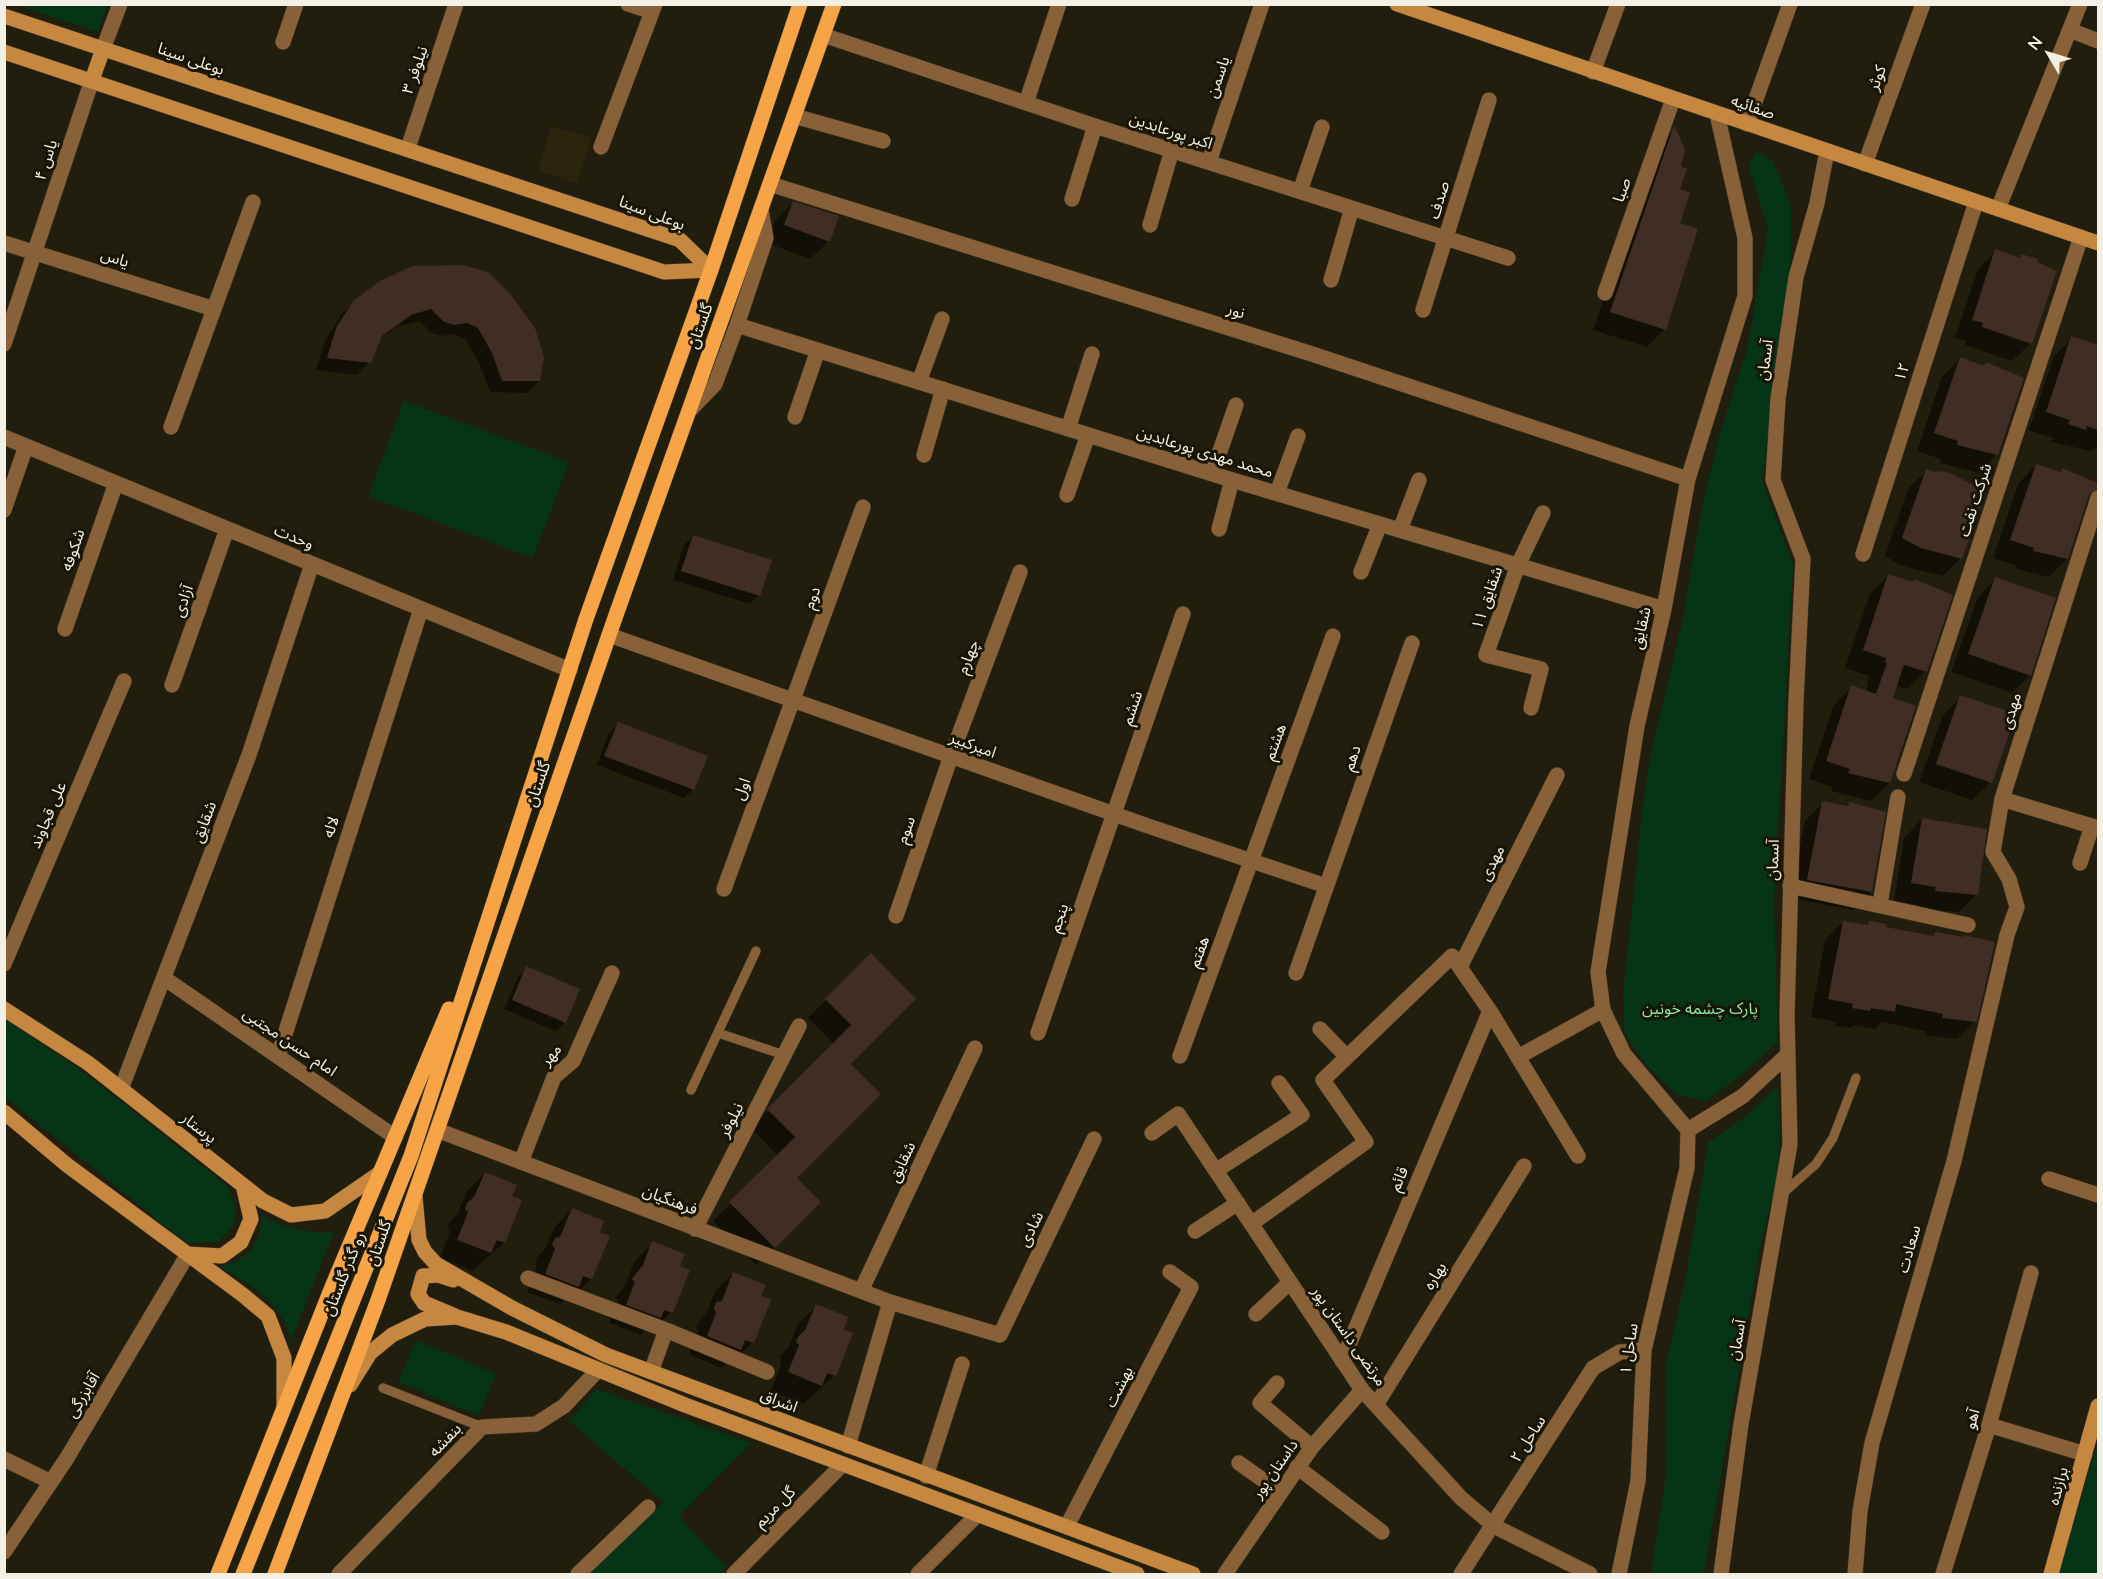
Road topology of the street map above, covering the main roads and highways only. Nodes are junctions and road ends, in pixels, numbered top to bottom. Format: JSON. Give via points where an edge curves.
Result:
{"nodes":[{"id":1,"x":800,"y":4,"type":"edge"},
{"id":2,"x":834,"y":4,"type":"edge"},
{"id":3,"x":1397,"y":4,"type":"edge"},
{"id":4,"x":4,"y":16,"type":"edge"},
{"id":5,"x":103,"y":49,"type":"junction"},
{"id":6,"x":4,"y":52,"type":"edge"},
{"id":7,"x":92,"y":80,"type":"junction"},
{"id":8,"x":2098,"y":243,"type":"edge"},
{"id":9,"x":711,"y":270,"type":"junction"},
{"id":10,"x":736,"y":278,"type":"junction"},
{"id":11,"x":491,"y":909,"type":"junction"},
{"id":12,"x":4,"y":1009,"type":"edge"},
{"id":13,"x":4,"y":1112,"type":"edge"},
{"id":14,"x":380,"y":1173,"type":"junction"},
{"id":15,"x":243,"y":1185,"type":"junction"},
{"id":16,"x":415,"y":1193,"type":"junction"},
{"id":17,"x":188,"y":1254,"type":"junction"},
{"id":18,"x":468,"y":1284,"type":"junction"},
{"id":19,"x":457,"y":1317,"type":"junction"},
{"id":20,"x":340,"y":1400,"type":"junction"},
{"id":21,"x":284,"y":1406,"type":"junction"},
{"id":22,"x":2098,"y":1406,"type":"edge"},
{"id":23,"x":2096,"y":1422,"type":"edge"},
{"id":24,"x":1102,"y":1568,"type":"edge"},
{"id":25,"x":218,"y":1575,"type":"edge"},
{"id":26,"x":243,"y":1575,"type":"edge"},
{"id":27,"x":275,"y":1575,"type":"edge"},
{"id":28,"x":1137,"y":1575,"type":"edge"},
{"id":29,"x":1193,"y":1575,"type":"edge"},
{"id":30,"x":2051,"y":1575,"type":"edge"}],
"edges":[{"from":1,"to":9,"type":"main road","name":"گلستان"},
{"from":2,"to":10,"type":"main road","name":"گلستان"},
{"from":3,"to":8,"type":"main road","name":"صفائیه"},
{"from":4,"to":5,"type":"main road","name":"بوعلی سینا"},
{"from":5,"to":7,"type":"main road"},
{"from":5,"to":9,"type":"main road","name":"بوعلی سینا","via":[[680,240]]},
{"from":6,"to":7,"type":"main road"},
{"from":7,"to":9,"type":"main road","via":[[664,272]]},
{"from":9,"to":10,"type":"main road"},
{"from":9,"to":11,"type":"main road","name":"گلستان","via":[[570,670]]},
{"from":10,"to":16,"type":"main road","name":"گلستان"},
{"from":11,"to":14,"type":"main road"},
{"from":11,"to":26,"type":"main road","name":"رو گذر گلستان","via":[[411,1156]]},
{"from":12,"to":15,"type":"main road","name":"پرستار","via":[[88,1063]]},
{"from":13,"to":17,"type":"main road","via":[[67,1165]]},
{"from":14,"to":15,"type":"main road","name":"پرستار","via":[[325,1211],[291,1215]]},
{"from":14,"to":21,"type":"main road"},
{"from":15,"to":17,"type":"main road","via":[[251,1219],[241,1242],[222,1256]]},
{"from":16,"to":18,"type":"main road","name":"اشراق","via":[[416,1223],[425,1252],[436,1264]]},
{"from":16,"to":20,"type":"main road","name":"گلستان"},
{"from":17,"to":21,"type":"main road","via":[[268,1316],[284,1359]]},
{"from":18,"to":19,"type":"main road","via":[[438,1275],[423,1276],[418,1294],[424,1303]]},
{"from":18,"to":29,"type":"main road","name":"اشراق","via":[[606,1354]]},
{"from":19,"to":20,"type":"main road","via":[[425,1319],[392,1335],[370,1353]]},
{"from":19,"to":24,"type":"main road","via":[[506,1332],[597,1371],[977,1515]]},
{"from":20,"to":27,"type":"main road","name":"گلستان"},
{"from":21,"to":25,"type":"main road"},
{"from":22,"to":23,"type":"main road","name":"برازنده"},
{"from":23,"to":30,"type":"main road","name":"برازنده"},
{"from":24,"to":28,"type":"main road"}]}
